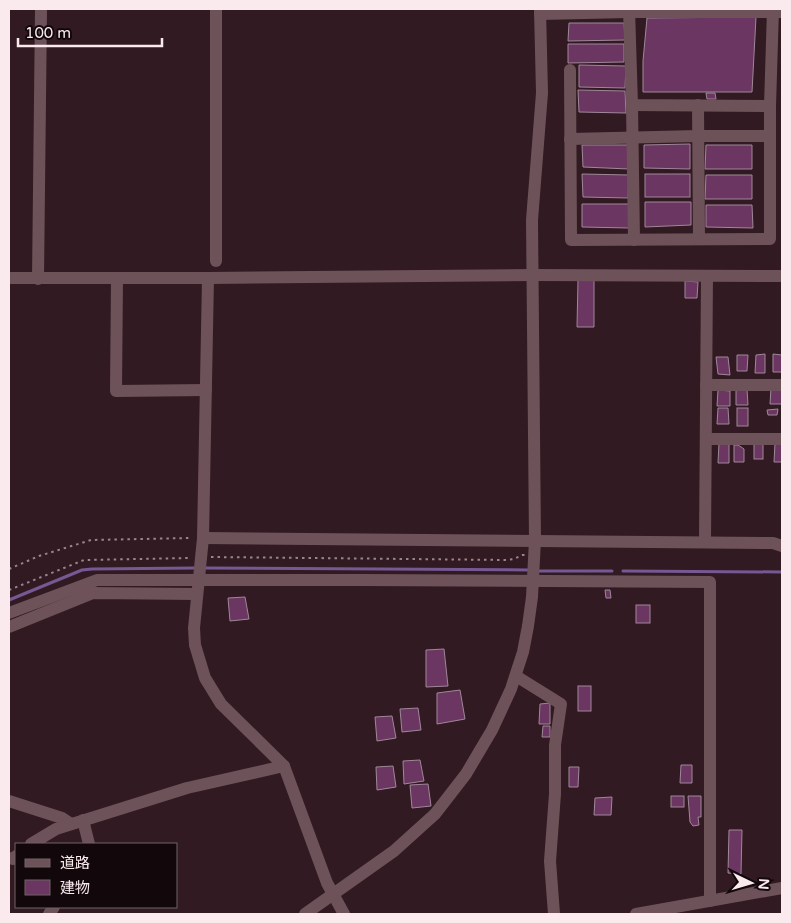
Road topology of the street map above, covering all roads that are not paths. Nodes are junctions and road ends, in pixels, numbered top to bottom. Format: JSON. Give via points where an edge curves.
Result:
{"nodes":[{"id":1,"x":41,"y":9,"type":"edge"},
{"id":2,"x":216,"y":9,"type":"edge"},
{"id":3,"x":629,"y":10,"type":"edge"},
{"id":4,"x":776,"y":11,"type":"edge"},
{"id":5,"x":540,"y":12,"type":"edge"},
{"id":6,"x":777,"y":57,"type":"edge"},
{"id":7,"x":570,"y":70,"type":"dead end"},
{"id":8,"x":632,"y":105,"type":"junction"},
{"id":9,"x":698,"y":105,"type":"junction"},
{"id":10,"x":770,"y":106,"type":"junction"},
{"id":11,"x":698,"y":136,"type":"junction"},
{"id":12,"x":769,"y":136,"type":"junction"},
{"id":13,"x":632,"y":138,"type":"junction"},
{"id":14,"x":570,"y":139,"type":"junction"},
{"id":15,"x":699,"y":239,"type":"junction"},
{"id":16,"x":634,"y":240,"type":"junction"},
{"id":17,"x":216,"y":262,"type":"dead end"},
{"id":18,"x":534,"y":275,"type":"junction"},
{"id":19,"x":707,"y":276,"type":"junction"},
{"id":20,"x":782,"y":276,"type":"edge"},
{"id":21,"x":9,"y":278,"type":"edge"},
{"id":22,"x":117,"y":278,"type":"junction"},
{"id":23,"x":208,"y":278,"type":"junction"},
{"id":24,"x":38,"y":279,"type":"junction"},
{"id":25,"x":706,"y":385,"type":"junction"},
{"id":26,"x":782,"y":385,"type":"edge"},
{"id":27,"x":206,"y":390,"type":"junction"},
{"id":28,"x":706,"y":439,"type":"junction"},
{"id":29,"x":782,"y":439,"type":"edge"},
{"id":30,"x":203,"y":538,"type":"junction"},
{"id":31,"x":535,"y":540,"type":"junction"},
{"id":32,"x":705,"y":542,"type":"junction"},
{"id":33,"x":782,"y":546,"type":"edge"},
{"id":34,"x":533,"y":579,"type":"junction"},
{"id":35,"x":199,"y":580,"type":"junction"},
{"id":36,"x":197,"y":594,"type":"junction"},
{"id":37,"x":9,"y":613,"type":"edge"},
{"id":38,"x":9,"y":627,"type":"edge"},
{"id":39,"x":516,"y":676,"type":"junction"},
{"id":40,"x":284,"y":766,"type":"junction"},
{"id":41,"x":9,"y":801,"type":"edge"},
{"id":42,"x":83,"y":820,"type":"junction"},
{"id":43,"x":70,"y":824,"type":"junction"},
{"id":44,"x":33,"y":843,"type":"edge"},
{"id":45,"x":89,"y":843,"type":"edge"},
{"id":46,"x":782,"y":888,"type":"edge"},
{"id":47,"x":333,"y":895,"type":"junction"},
{"id":48,"x":710,"y":900,"type":"junction"},
{"id":49,"x":305,"y":914,"type":"edge"},
{"id":50,"x":344,"y":914,"type":"edge"},
{"id":51,"x":554,"y":914,"type":"edge"},
{"id":52,"x":636,"y":914,"type":"edge"}],
"edges":[{"from":1,"to":24,"type":"street"},
{"from":2,"to":17,"type":"street"},
{"from":3,"to":4,"type":"street"},
{"from":3,"to":5,"type":"street"},
{"from":3,"to":8,"type":"street"},
{"from":4,"to":6,"type":"street"},
{"from":5,"to":18,"type":"street","via":[[542,93],[532,220]]},
{"from":6,"to":10,"type":"street"},
{"from":7,"to":14,"type":"street"},
{"from":8,"to":9,"type":"street"},
{"from":8,"to":13,"type":"street"},
{"from":9,"to":10,"type":"street"},
{"from":9,"to":11,"type":"street"},
{"from":10,"to":12,"type":"street"},
{"from":11,"to":12,"type":"street"},
{"from":11,"to":13,"type":"street"},
{"from":11,"to":15,"type":"street"},
{"from":12,"to":15,"type":"street","via":[[770,238]]},
{"from":13,"to":14,"type":"street"},
{"from":13,"to":16,"type":"street"},
{"from":14,"to":16,"type":"street","via":[[571,240]]},
{"from":15,"to":16,"type":"street"},
{"from":18,"to":19,"type":"street"},
{"from":18,"to":23,"type":"street"},
{"from":18,"to":31,"type":"street"},
{"from":19,"to":20,"type":"street"},
{"from":19,"to":25,"type":"street"},
{"from":21,"to":24,"type":"street"},
{"from":22,"to":23,"type":"street"},
{"from":22,"to":24,"type":"street"},
{"from":22,"to":27,"type":"street","via":[[116,390]]},
{"from":23,"to":27,"type":"street"},
{"from":25,"to":26,"type":"street"},
{"from":25,"to":28,"type":"street"},
{"from":27,"to":30,"type":"street"},
{"from":28,"to":29,"type":"street"},
{"from":28,"to":32,"type":"street"},
{"from":30,"to":31,"type":"street"},
{"from":30,"to":35,"type":"street"},
{"from":31,"to":32,"type":"street"},
{"from":31,"to":34,"type":"street"},
{"from":32,"to":33,"type":"street","via":[[773,543]]},
{"from":34,"to":35,"type":"street"},
{"from":34,"to":39,"type":"street","via":[[528,626]]},
{"from":34,"to":48,"type":"street","via":[[710,582]]},
{"from":35,"to":36,"type":"street"},
{"from":35,"to":37,"type":"street","via":[[97,580]]},
{"from":36,"to":38,"type":"street","via":[[93,593]]},
{"from":36,"to":40,"type":"street","via":[[195,645],[205,678],[221,704]]},
{"from":39,"to":47,"type":"street","via":[[492,730],[466,774],[435,814],[394,851]]},
{"from":39,"to":51,"type":"street","via":[[561,704],[555,745],[550,861]]},
{"from":40,"to":42,"type":"street","via":[[187,788]]},
{"from":40,"to":47,"type":"street"},
{"from":41,"to":43,"type":"street","via":[[62,818]]},
{"from":42,"to":43,"type":"street"},
{"from":42,"to":45,"type":"street"},
{"from":43,"to":44,"type":"street"},
{"from":46,"to":48,"type":"street"},
{"from":47,"to":49,"type":"street"},
{"from":47,"to":50,"type":"street"},
{"from":48,"to":52,"type":"street"}]}
